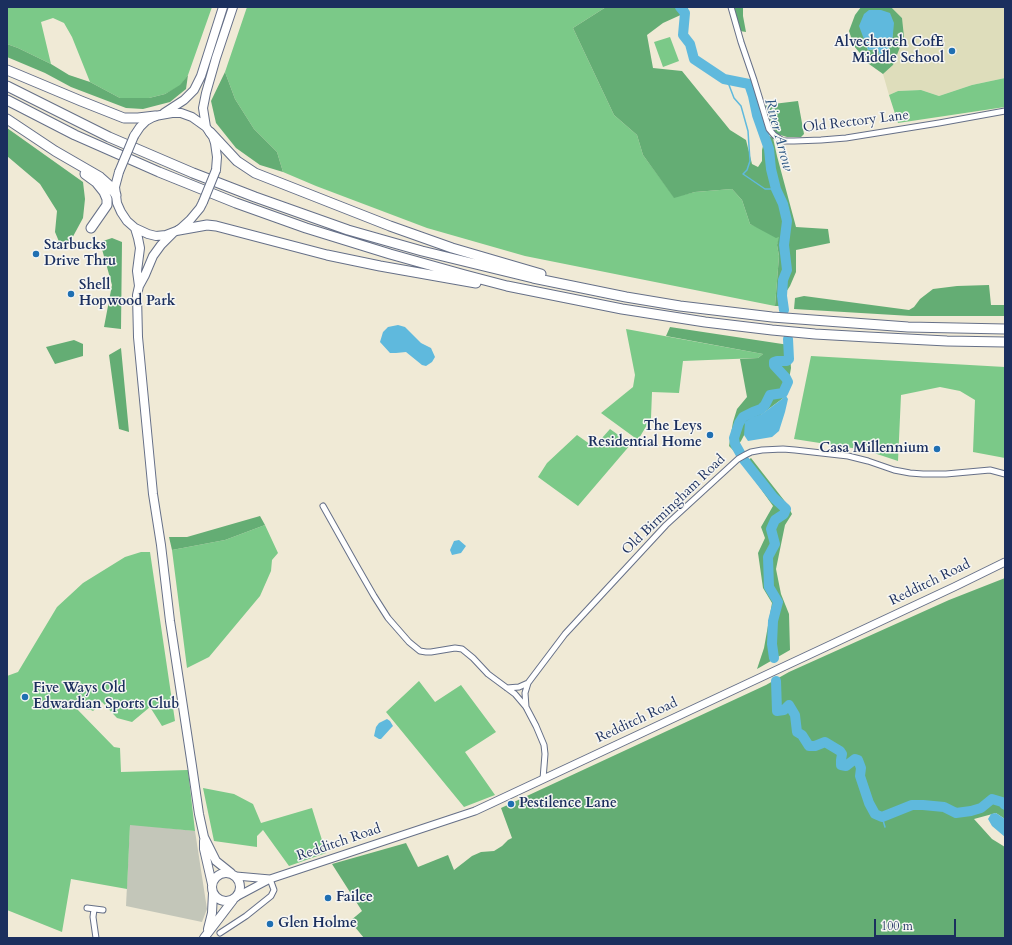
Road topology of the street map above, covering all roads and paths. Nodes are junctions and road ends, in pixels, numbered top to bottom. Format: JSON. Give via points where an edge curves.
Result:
{"nodes":[{"id":1,"x":223,"y":7,"type":"edge"},
{"id":2,"x":233,"y":7,"type":"edge"},
{"id":3,"x":731,"y":7,"type":"edge"},
{"id":4,"x":7,"y":70,"type":"edge"},
{"id":5,"x":7,"y":86,"type":"edge"},
{"id":6,"x":7,"y":100,"type":"edge"},
{"id":7,"x":1005,"y":111,"type":"edge"},
{"id":8,"x":158,"y":115,"type":"junction"},
{"id":9,"x":7,"y":119,"type":"edge"},
{"id":10,"x":208,"y":130,"type":"junction"},
{"id":11,"x":55,"y":151,"type":"junction"},
{"id":12,"x":116,"y":195,"type":"junction"},
{"id":13,"x":91,"y":228,"type":"dead end"},
{"id":14,"x":135,"y":228,"type":"junction"},
{"id":15,"x":177,"y":230,"type":"junction"},
{"id":16,"x":139,"y":286,"type":"junction"},
{"id":17,"x":507,"y":286,"type":"junction"},
{"id":18,"x":578,"y":288,"type":"junction"},
{"id":19,"x":1005,"y":329,"type":"edge"},
{"id":20,"x":1005,"y":342,"type":"edge"},
{"id":21,"x":1005,"y":474,"type":"edge"},
{"id":22,"x":323,"y":506,"type":"dead end"},
{"id":23,"x":1005,"y":562,"type":"edge"},
{"id":24,"x":528,"y":683,"type":"junction"},
{"id":25,"x":507,"y":688,"type":"junction"},
{"id":26,"x":526,"y":706,"type":"junction"},
{"id":27,"x":543,"y":779,"type":"junction"},
{"id":28,"x":204,"y":837,"type":"junction"},
{"id":29,"x":233,"y":875,"type":"junction"},
{"id":30,"x":270,"y":879,"type":"junction"},
{"id":31,"x":212,"y":884,"type":"junction"},
{"id":32,"x":213,"y":893,"type":"junction"},
{"id":33,"x":235,"y":898,"type":"junction"},
{"id":34,"x":87,"y":908,"type":"dead end"},
{"id":35,"x":94,"y":909,"type":"junction"},
{"id":36,"x":103,"y":910,"type":"dead end"},
{"id":37,"x":220,"y":933,"type":"dead end"},
{"id":38,"x":205,"y":937,"type":"edge"},
{"id":39,"x":96,"y":938,"type":"edge"}],
"edges":[{"from":1,"to":8,"type":"highway","via":[[194,90],[184,100]]},
{"from":2,"to":10,"type":"highway","via":[[206,93],[203,108]]},
{"from":3,"to":7,"type":"street","name":"Old Rectory Lane","via":[[769,129],[783,141],[846,138]]},
{"from":4,"to":8,"type":"highway","via":[[124,118]]},
{"from":5,"to":18,"type":"highway","via":[[109,137],[193,173],[348,230],[422,251]]},
{"from":6,"to":17,"type":"highway","via":[[75,135],[236,203],[390,254]]},
{"from":8,"to":10,"type":"highway","via":[[181,113],[192,117]]},
{"from":8,"to":12,"type":"highway","bridge":true,"via":[[146,121],[134,136],[119,172],[115,187]]},
{"from":9,"to":11,"type":"highway"},
{"from":10,"to":15,"type":"highway","bridge":true,"via":[[213,137],[216,150],[216,170],[200,208]]},
{"from":10,"to":18,"type":"highway","via":[[255,173],[390,226]]},
{"from":11,"to":12,"type":"highway","via":[[100,177]]},
{"from":11,"to":13,"type":"highway","via":[[96,182],[104,192],[107,205]]},
{"from":12,"to":14,"type":"highway","via":[[121,212]]},
{"from":14,"to":15,"type":"highway","via":[[156,236]]},
{"from":14,"to":16,"type":"highway","via":[[140,248],[137,271]]},
{"from":15,"to":16,"type":"highway","via":[[153,256]]},
{"from":15,"to":17,"type":"highway","via":[[206,225],[216,226],[380,266],[471,283]]},
{"from":16,"to":28,"type":"highway","via":[[138,337],[154,494],[170,622]]},
{"from":17,"to":20,"type":"highway","via":[[622,309],[772,330]]},
{"from":18,"to":19,"type":"highway","via":[[680,306],[800,320],[908,327]]},
{"from":21,"to":24,"type":"street","name":"Old Birmingham Road","via":[[990,470],[946,474],[910,473],[848,456],[783,449],[751,452],[738,459],[666,526],[565,634]]},
{"from":22,"to":25,"type":"street","via":[[374,596],[388,618],[409,642],[420,651],[426,652],[462,649]]},
{"from":23,"to":27,"type":"main road","name":"Redditch Road"},
{"from":24,"to":25,"type":"street"},
{"from":24,"to":26,"type":"street","via":[[525,693]]},
{"from":25,"to":26,"type":"street"},
{"from":26,"to":27,"type":"street","via":[[544,745]]},
{"from":27,"to":30,"type":"main road","name":"Redditch Road","via":[[475,811]]},
{"from":28,"to":29,"type":"highway","via":[[216,861]]},
{"from":28,"to":31,"type":"highway","via":[[204,849]]},
{"from":29,"to":30,"type":"main road","name":"Redditch Road"},
{"from":29,"to":31,"type":"highway","via":[[225,872],[220,874]]},
{"from":29,"to":33,"type":"highway","via":[[240,883],[240,890]]},
{"from":30,"to":33,"type":"main road","name":"Redditch Road"},
{"from":30,"to":37,"type":"street","via":[[274,890],[271,896]]},
{"from":31,"to":32,"type":"highway"},
{"from":32,"to":33,"type":"highway","via":[[221,901]]},
{"from":32,"to":38,"type":"highway","name":"Redditch Road","via":[[212,913]]},
{"from":33,"to":38,"type":"highway","name":"Redditch Road"},
{"from":34,"to":35,"type":"street"},
{"from":35,"to":36,"type":"street"},
{"from":35,"to":39,"type":"street"}]}
